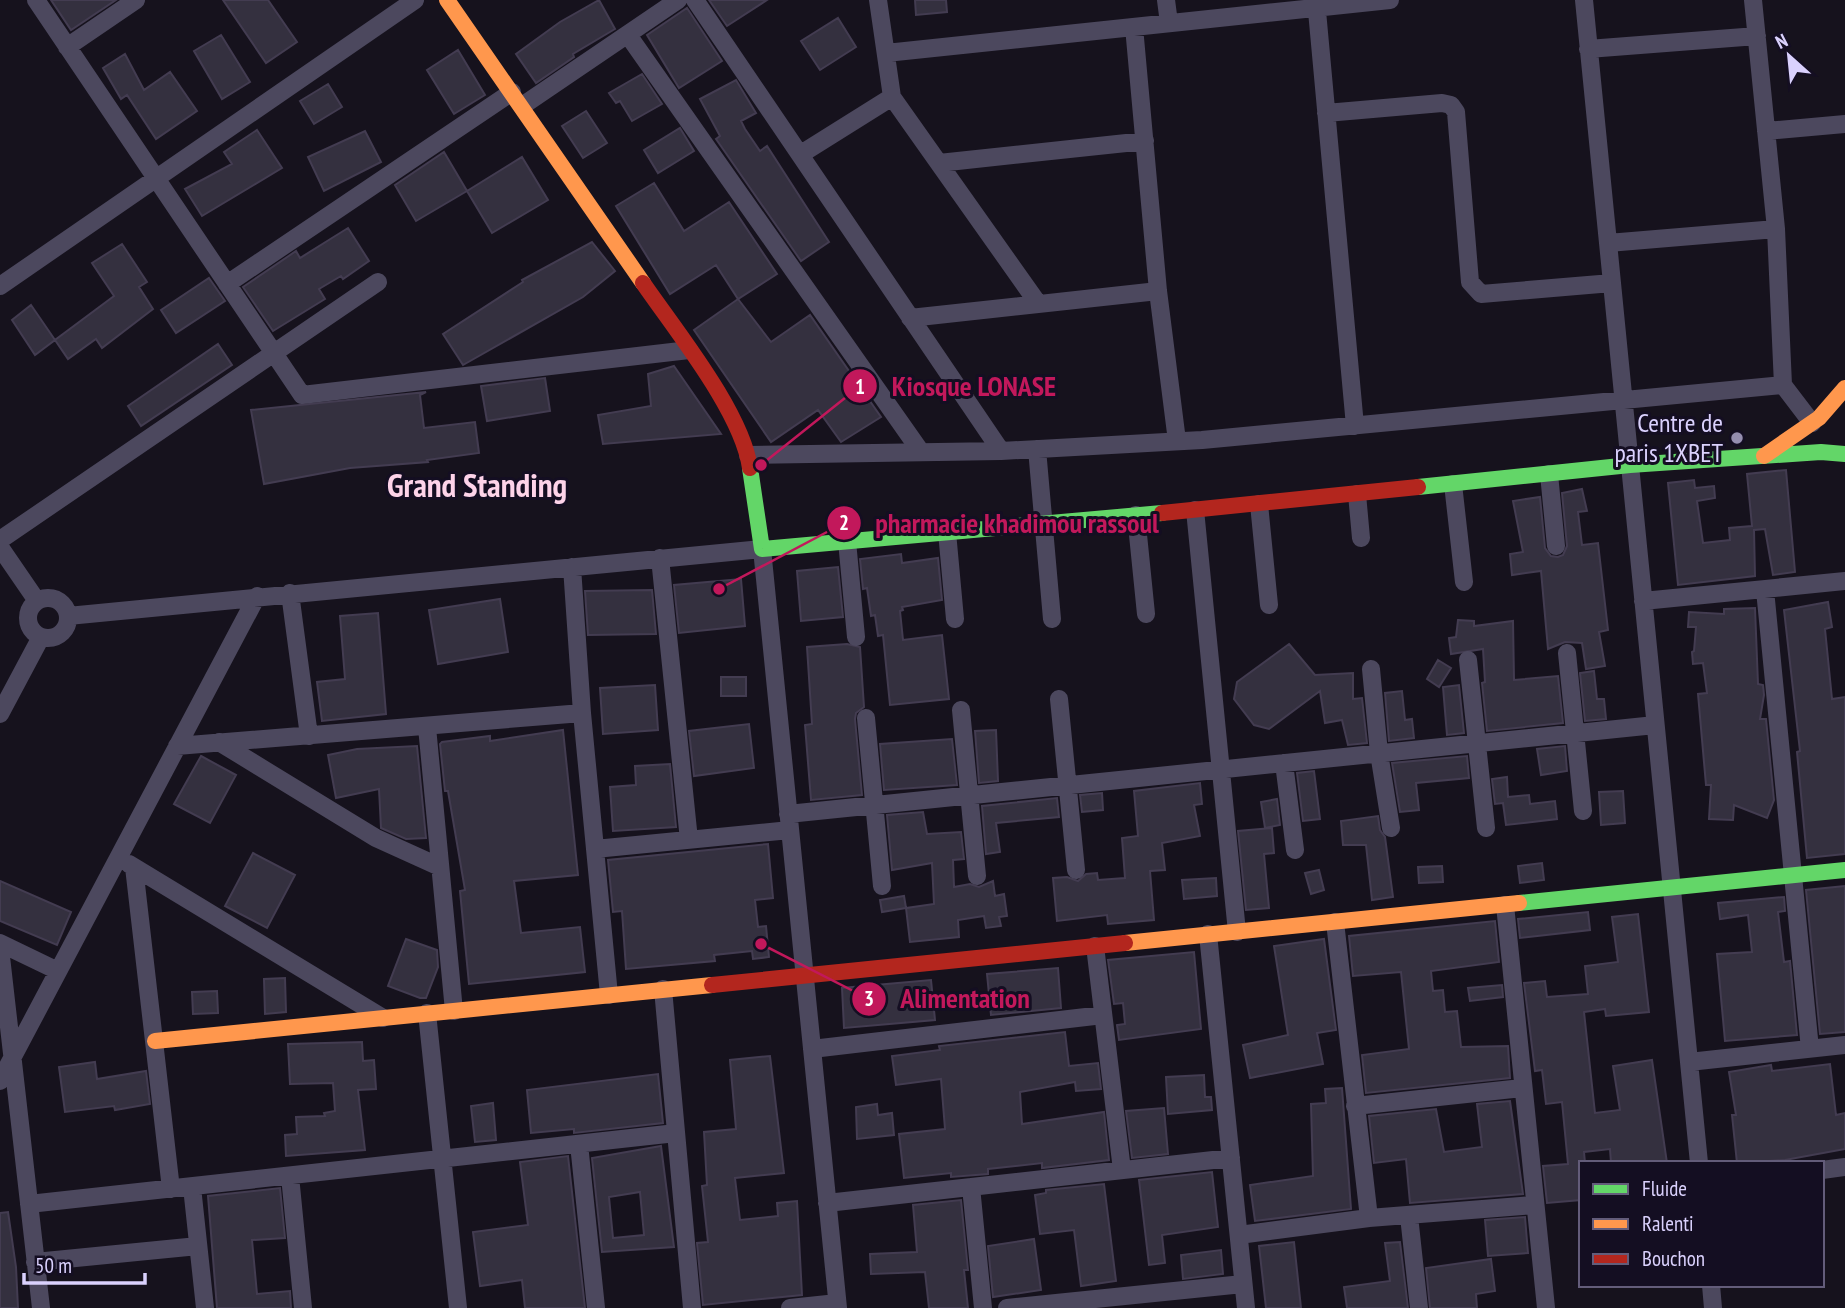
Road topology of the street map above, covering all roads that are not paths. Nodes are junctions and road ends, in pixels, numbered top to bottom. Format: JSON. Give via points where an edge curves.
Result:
{"nodes":[{"id":1,"x":36,"y":0,"type":"edge"},
{"id":2,"x":136,"y":0,"type":"edge"},
{"id":3,"x":415,"y":0,"type":"edge"},
{"id":4,"x":447,"y":0,"type":"edge"},
{"id":5,"x":678,"y":0,"type":"edge"},
{"id":6,"x":695,"y":0,"type":"edge"},
{"id":7,"x":878,"y":0,"type":"edge"},
{"id":8,"x":1166,"y":0,"type":"edge"},
{"id":9,"x":1390,"y":0,"type":"edge"},
{"id":10,"x":1584,"y":0,"type":"edge"},
{"id":11,"x":1753,"y":0,"type":"edge"},
{"id":12,"x":1316,"y":4,"type":"edge"},
{"id":13,"x":1169,"y":23,"type":"junction"},
{"id":14,"x":1134,"y":27,"type":"junction"},
{"id":15,"x":628,"y":35,"type":"junction"},
{"id":16,"x":1757,"y":36,"type":"junction"},
{"id":17,"x":67,"y":47,"type":"junction"},
{"id":18,"x":1588,"y":49,"type":"junction"},
{"id":19,"x":886,"y":53,"type":"junction"},
{"id":20,"x":892,"y":97,"type":"junction"},
{"id":21,"x":517,"y":99,"type":"junction"},
{"id":22,"x":1326,"y":113,"type":"junction"},
{"id":23,"x":1845,"y":124,"type":"edge"},
{"id":24,"x":1766,"y":131,"type":"junction"},
{"id":25,"x":1145,"y":141,"type":"junction"},
{"id":26,"x":801,"y":154,"type":"junction"},
{"id":27,"x":939,"y":163,"type":"junction"},
{"id":28,"x":156,"y":178,"type":"junction"},
{"id":29,"x":1776,"y":229,"type":"junction"},
{"id":30,"x":1608,"y":243,"type":"junction"},
{"id":31,"x":378,"y":282,"type":"dead end"},
{"id":32,"x":1612,"y":283,"type":"junction"},
{"id":33,"x":227,"y":284,"type":"junction"},
{"id":34,"x":0,"y":286,"type":"edge"},
{"id":35,"x":1158,"y":290,"type":"junction"},
{"id":36,"x":1037,"y":302,"type":"junction"},
{"id":37,"x":910,"y":318,"type":"junction"},
{"id":38,"x":689,"y":350,"type":"junction"},
{"id":39,"x":274,"y":353,"type":"junction"},
{"id":40,"x":1783,"y":385,"type":"junction"},
{"id":41,"x":1845,"y":388,"type":"edge"},
{"id":42,"x":1623,"y":399,"type":"junction"},
{"id":43,"x":1812,"y":423,"type":"junction"},
{"id":44,"x":1355,"y":426,"type":"junction"},
{"id":45,"x":1177,"y":441,"type":"junction"},
{"id":46,"x":1845,"y":443,"type":"edge"},
{"id":47,"x":1037,"y":449,"type":"junction"},
{"id":48,"x":1001,"y":451,"type":"junction"},
{"id":49,"x":921,"y":452,"type":"junction"},
{"id":50,"x":1821,"y":452,"type":"junction"},
{"id":51,"x":1845,"y":454,"type":"edge"},
{"id":52,"x":748,"y":455,"type":"junction"},
{"id":53,"x":1764,"y":456,"type":"junction"},
{"id":54,"x":1630,"y":465,"type":"junction"},
{"id":55,"x":1549,"y":474,"type":"junction"},
{"id":56,"x":1454,"y":484,"type":"junction"},
{"id":57,"x":1357,"y":494,"type":"junction"},
{"id":58,"x":1259,"y":504,"type":"junction"},
{"id":59,"x":1195,"y":510,"type":"junction"},
{"id":60,"x":1136,"y":515,"type":"junction"},
{"id":61,"x":1043,"y":524,"type":"junction"},
{"id":62,"x":947,"y":532,"type":"junction"},
{"id":63,"x":1361,"y":538,"type":"dead end"},
{"id":64,"x":0,"y":540,"type":"edge"},
{"id":65,"x":848,"y":541,"type":"junction"},
{"id":66,"x":1556,"y":546,"type":"dead end"},
{"id":67,"x":0,"y":547,"type":"edge"},
{"id":68,"x":762,"y":549,"type":"junction"},
{"id":69,"x":660,"y":558,"type":"junction"},
{"id":70,"x":572,"y":566,"type":"junction"},
{"id":71,"x":1845,"y":581,"type":"edge"},
{"id":72,"x":1464,"y":582,"type":"dead end"},
{"id":73,"x":1765,"y":590,"type":"junction"},
{"id":74,"x":290,"y":593,"type":"junction"},
{"id":75,"x":257,"y":596,"type":"junction"},
{"id":76,"x":1643,"y":600,"type":"junction"},
{"id":77,"x":37,"y":601,"type":"junction"},
{"id":78,"x":1269,"y":605,"type":"dead end"},
{"id":79,"x":1146,"y":614,"type":"dead end"},
{"id":80,"x":68,"y":616,"type":"junction"},
{"id":81,"x":955,"y":619,"type":"dead end"},
{"id":82,"x":1052,"y":619,"type":"dead end"},
{"id":83,"x":41,"y":636,"type":"junction"},
{"id":84,"x":856,"y":637,"type":"dead end"},
{"id":85,"x":1567,"y":653,"type":"dead end"},
{"id":86,"x":1468,"y":660,"type":"dead end"},
{"id":87,"x":1371,"y":669,"type":"dead end"},
{"id":88,"x":1059,"y":699,"type":"dead end"},
{"id":89,"x":961,"y":710,"type":"dead end"},
{"id":90,"x":582,"y":713,"type":"junction"},
{"id":91,"x":0,"y":714,"type":"edge"},
{"id":92,"x":866,"y":718,"type":"dead end"},
{"id":93,"x":1656,"y":724,"type":"junction"},
{"id":94,"x":427,"y":727,"type":"junction"},
{"id":95,"x":1575,"y":733,"type":"junction"},
{"id":96,"x":309,"y":736,"type":"junction"},
{"id":97,"x":219,"y":742,"type":"junction"},
{"id":98,"x":1477,"y":743,"type":"junction"},
{"id":99,"x":177,"y":746,"type":"junction"},
{"id":100,"x":1379,"y":753,"type":"junction"},
{"id":101,"x":1284,"y":763,"type":"junction"},
{"id":102,"x":1219,"y":770,"type":"junction"},
{"id":103,"x":1068,"y":786,"type":"junction"},
{"id":104,"x":969,"y":796,"type":"junction"},
{"id":105,"x":874,"y":805,"type":"junction"},
{"id":106,"x":1583,"y":811,"type":"dead end"},
{"id":107,"x":789,"y":822,"type":"junction"},
{"id":108,"x":1391,"y":828,"type":"dead end"},
{"id":109,"x":1486,"y":828,"type":"dead end"},
{"id":110,"x":689,"y":840,"type":"junction"},
{"id":111,"x":595,"y":849,"type":"junction"},
{"id":112,"x":1295,"y":850,"type":"dead end"},
{"id":113,"x":126,"y":862,"type":"junction"},
{"id":114,"x":440,"y":867,"type":"junction"},
{"id":115,"x":1076,"y":870,"type":"dead end"},
{"id":116,"x":1845,"y":870,"type":"edge"},
{"id":117,"x":977,"y":876,"type":"dead end"},
{"id":118,"x":1793,"y":876,"type":"junction"},
{"id":119,"x":883,"y":886,"type":"dead end"},
{"id":120,"x":1672,"y":888,"type":"junction"},
{"id":121,"x":1505,"y":905,"type":"junction"},
{"id":122,"x":1335,"y":922,"type":"junction"},
{"id":123,"x":1237,"y":932,"type":"junction"},
{"id":124,"x":1208,"y":934,"type":"junction"},
{"id":125,"x":0,"y":945,"type":"edge"},
{"id":126,"x":1095,"y":946,"type":"junction"},
{"id":127,"x":58,"y":971,"type":"junction"},
{"id":128,"x":804,"y":975,"type":"junction"},
{"id":129,"x":663,"y":989,"type":"junction"},
{"id":130,"x":608,"y":995,"type":"junction"},
{"id":131,"x":454,"y":1011,"type":"junction"},
{"id":132,"x":427,"y":1013,"type":"junction"},
{"id":133,"x":1103,"y":1015,"type":"junction"},
{"id":134,"x":383,"y":1018,"type":"junction"},
{"id":135,"x":155,"y":1041,"type":"junction"},
{"id":136,"x":1845,"y":1045,"type":"edge"},
{"id":137,"x":811,"y":1049,"type":"junction"},
{"id":138,"x":1810,"y":1049,"type":"junction"},
{"id":139,"x":13,"y":1056,"type":"junction"},
{"id":140,"x":1689,"y":1062,"type":"junction"},
{"id":141,"x":0,"y":1081,"type":"edge"},
{"id":142,"x":1522,"y":1088,"type":"junction"},
{"id":143,"x":1355,"y":1106,"type":"junction"},
{"id":144,"x":676,"y":1133,"type":"junction"},
{"id":145,"x":579,"y":1144,"type":"junction"},
{"id":146,"x":1231,"y":1158,"type":"junction"},
{"id":147,"x":442,"y":1159,"type":"junction"},
{"id":148,"x":1699,"y":1161,"type":"edge"},
{"id":149,"x":1845,"y":1167,"type":"edge"},
{"id":150,"x":1122,"y":1170,"type":"junction"},
{"id":151,"x":1824,"y":1170,"type":"edge"},
{"id":152,"x":290,"y":1176,"type":"junction"},
{"id":153,"x":192,"y":1186,"type":"junction"},
{"id":154,"x":971,"y":1187,"type":"junction"},
{"id":155,"x":171,"y":1189,"type":"junction"},
{"id":156,"x":827,"y":1203,"type":"junction"},
{"id":157,"x":29,"y":1204,"type":"junction"},
{"id":158,"x":1534,"y":1205,"type":"junction"},
{"id":159,"x":1409,"y":1216,"type":"junction"},
{"id":160,"x":1369,"y":1218,"type":"junction"},
{"id":161,"x":1239,"y":1235,"type":"junction"},
{"id":162,"x":198,"y":1245,"type":"junction"},
{"id":163,"x":36,"y":1262,"type":"junction"},
{"id":164,"x":1243,"y":1284,"type":"junction"},
{"id":165,"x":1711,"y":1287,"type":"edge"},
{"id":166,"x":1105,"y":1303,"type":"edge"},
{"id":167,"x":837,"y":1306,"type":"edge"},
{"id":168,"x":40,"y":1308,"type":"edge"},
{"id":169,"x":205,"y":1308,"type":"edge"},
{"id":170,"x":303,"y":1308,"type":"edge"},
{"id":171,"x":458,"y":1308,"type":"edge"},
{"id":172,"x":596,"y":1308,"type":"edge"},
{"id":173,"x":692,"y":1308,"type":"edge"},
{"id":174,"x":790,"y":1308,"type":"edge"},
{"id":175,"x":983,"y":1308,"type":"edge"},
{"id":176,"x":1007,"y":1308,"type":"edge"},
{"id":177,"x":1246,"y":1308,"type":"edge"},
{"id":178,"x":1419,"y":1308,"type":"edge"},
{"id":179,"x":1546,"y":1308,"type":"edge"},
{"id":180,"x":1713,"y":1308,"type":"edge"}],
"edges":[{"from":1,"to":17,"type":"street"},
{"from":2,"to":17,"type":"street"},
{"from":3,"to":28,"type":"street"},
{"from":4,"to":21,"type":"street"},
{"from":5,"to":15,"type":"street"},
{"from":6,"to":26,"type":"street"},
{"from":7,"to":19,"type":"street"},
{"from":8,"to":13,"type":"street"},
{"from":9,"to":12,"type":"street"},
{"from":10,"to":18,"type":"street"},
{"from":11,"to":16,"type":"street"},
{"from":12,"to":13,"type":"street"},
{"from":12,"to":22,"type":"street"},
{"from":13,"to":14,"type":"street"},
{"from":14,"to":19,"type":"street"},
{"from":14,"to":25,"type":"street"},
{"from":15,"to":21,"type":"street"},
{"from":15,"to":49,"type":"street"},
{"from":16,"to":18,"type":"street"},
{"from":16,"to":24,"type":"street"},
{"from":17,"to":28,"type":"street"},
{"from":18,"to":30,"type":"street"},
{"from":19,"to":20,"type":"street"},
{"from":20,"to":26,"type":"street"},
{"from":20,"to":27,"type":"street"},
{"from":21,"to":33,"type":"street"},
{"from":21,"to":38,"type":"street"},
{"from":22,"to":32,"type":"street","via":[[1451,106],[1456,112],[1470,282],[1481,294]]},
{"from":22,"to":44,"type":"street"},
{"from":23,"to":24,"type":"street"},
{"from":24,"to":29,"type":"street"},
{"from":25,"to":27,"type":"street"},
{"from":25,"to":35,"type":"street"},
{"from":26,"to":37,"type":"street"},
{"from":27,"to":36,"type":"street"},
{"from":28,"to":33,"type":"street"},
{"from":28,"to":34,"type":"street"},
{"from":29,"to":30,"type":"street"},
{"from":29,"to":40,"type":"street"},
{"from":30,"to":32,"type":"street"},
{"from":31,"to":39,"type":"street"},
{"from":32,"to":42,"type":"street"},
{"from":33,"to":39,"type":"street"},
{"from":35,"to":36,"type":"street"},
{"from":35,"to":45,"type":"street"},
{"from":36,"to":37,"type":"street"},
{"from":37,"to":48,"type":"street"},
{"from":38,"to":39,"type":"street","via":[[302,395]]},
{"from":38,"to":52,"type":"street","via":[[726,408]]},
{"from":39,"to":64,"type":"street"},
{"from":40,"to":42,"type":"street"},
{"from":40,"to":43,"type":"street"},
{"from":41,"to":43,"type":"street"},
{"from":42,"to":44,"type":"street"},
{"from":42,"to":54,"type":"street"},
{"from":43,"to":53,"type":"street"},
{"from":44,"to":45,"type":"street"},
{"from":45,"to":47,"type":"street"},
{"from":46,"to":50,"type":"street"},
{"from":47,"to":48,"type":"street"},
{"from":47,"to":61,"type":"street"},
{"from":48,"to":49,"type":"street"},
{"from":49,"to":52,"type":"street"},
{"from":50,"to":51,"type":"street"},
{"from":50,"to":53,"type":"street"},
{"from":52,"to":68,"type":"street"},
{"from":53,"to":54,"type":"street"},
{"from":54,"to":55,"type":"street"},
{"from":54,"to":76,"type":"street"},
{"from":55,"to":56,"type":"street"},
{"from":55,"to":66,"type":"street"},
{"from":56,"to":57,"type":"street"},
{"from":56,"to":72,"type":"street"},
{"from":57,"to":58,"type":"street"},
{"from":57,"to":63,"type":"street"},
{"from":58,"to":59,"type":"street"},
{"from":58,"to":78,"type":"street"},
{"from":59,"to":60,"type":"street"},
{"from":59,"to":102,"type":"street"},
{"from":60,"to":61,"type":"street"},
{"from":60,"to":79,"type":"street"},
{"from":61,"to":62,"type":"street"},
{"from":61,"to":82,"type":"street"},
{"from":62,"to":65,"type":"street"},
{"from":62,"to":81,"type":"street"},
{"from":65,"to":68,"type":"street"},
{"from":65,"to":84,"type":"street"},
{"from":67,"to":77,"type":"street"},
{"from":68,"to":69,"type":"street"},
{"from":68,"to":107,"type":"street"},
{"from":69,"to":70,"type":"street"},
{"from":69,"to":110,"type":"street"},
{"from":70,"to":74,"type":"street"},
{"from":70,"to":90,"type":"street"},
{"from":71,"to":73,"type":"street"},
{"from":73,"to":76,"type":"street"},
{"from":73,"to":118,"type":"street"},
{"from":74,"to":75,"type":"street"},
{"from":74,"to":96,"type":"street"},
{"from":75,"to":80,"type":"street"},
{"from":75,"to":99,"type":"street"},
{"from":76,"to":93,"type":"street"},
{"from":77,"to":80,"type":"street","via":[[57,600]]},
{"from":77,"to":83,"type":"street","via":[[28,620]]},
{"from":80,"to":83,"type":"street","via":[[60,634]]},
{"from":83,"to":91,"type":"street"},
{"from":85,"to":95,"type":"street"},
{"from":86,"to":98,"type":"street"},
{"from":87,"to":100,"type":"street"},
{"from":88,"to":103,"type":"street"},
{"from":89,"to":104,"type":"street"},
{"from":90,"to":94,"type":"street"},
{"from":90,"to":111,"type":"street"},
{"from":92,"to":105,"type":"street"},
{"from":93,"to":95,"type":"street"},
{"from":93,"to":120,"type":"street"},
{"from":94,"to":96,"type":"street"},
{"from":94,"to":114,"type":"street"},
{"from":95,"to":98,"type":"street"},
{"from":95,"to":106,"type":"street"},
{"from":96,"to":97,"type":"street"},
{"from":97,"to":99,"type":"street"},
{"from":97,"to":114,"type":"street","via":[[376,838]]},
{"from":98,"to":100,"type":"street"},
{"from":98,"to":109,"type":"street"},
{"from":99,"to":113,"type":"street"},
{"from":100,"to":101,"type":"street"},
{"from":100,"to":108,"type":"street"},
{"from":101,"to":102,"type":"street"},
{"from":101,"to":112,"type":"street"},
{"from":102,"to":103,"type":"street"},
{"from":102,"to":123,"type":"street"},
{"from":103,"to":104,"type":"street"},
{"from":103,"to":115,"type":"street"},
{"from":104,"to":105,"type":"street"},
{"from":104,"to":117,"type":"street"},
{"from":105,"to":107,"type":"street"},
{"from":105,"to":119,"type":"street"},
{"from":107,"to":110,"type":"street"},
{"from":107,"to":128,"type":"street"},
{"from":110,"to":111,"type":"street"},
{"from":111,"to":130,"type":"street"},
{"from":113,"to":127,"type":"street"},
{"from":113,"to":134,"type":"street"},
{"from":113,"to":135,"type":"street"},
{"from":114,"to":131,"type":"street"},
{"from":116,"to":118,"type":"street"},
{"from":118,"to":120,"type":"street"},
{"from":118,"to":138,"type":"street"},
{"from":120,"to":121,"type":"street"},
{"from":120,"to":140,"type":"street"},
{"from":121,"to":122,"type":"street"},
{"from":121,"to":142,"type":"street"},
{"from":122,"to":123,"type":"street"},
{"from":122,"to":143,"type":"street"},
{"from":123,"to":124,"type":"street"},
{"from":124,"to":126,"type":"street"},
{"from":124,"to":146,"type":"street"},
{"from":125,"to":127,"type":"street"},
{"from":125,"to":139,"type":"street"},
{"from":126,"to":128,"type":"street"},
{"from":126,"to":133,"type":"street"},
{"from":127,"to":139,"type":"street"},
{"from":128,"to":129,"type":"street"},
{"from":128,"to":137,"type":"street"},
{"from":129,"to":130,"type":"street"},
{"from":129,"to":144,"type":"street"},
{"from":130,"to":131,"type":"street"},
{"from":131,"to":132,"type":"street"},
{"from":132,"to":134,"type":"street"},
{"from":132,"to":147,"type":"street"},
{"from":133,"to":137,"type":"street"},
{"from":133,"to":150,"type":"street"},
{"from":134,"to":135,"type":"street"},
{"from":135,"to":155,"type":"street"},
{"from":136,"to":138,"type":"street"},
{"from":137,"to":156,"type":"street"},
{"from":138,"to":140,"type":"street"},
{"from":139,"to":141,"type":"street"},
{"from":139,"to":157,"type":"street"},
{"from":140,"to":148,"type":"street"},
{"from":142,"to":143,"type":"street"},
{"from":142,"to":158,"type":"street"},
{"from":143,"to":160,"type":"street"},
{"from":144,"to":145,"type":"street"},
{"from":144,"to":173,"type":"street"},
{"from":145,"to":147,"type":"street"},
{"from":145,"to":172,"type":"street"},
{"from":146,"to":150,"type":"street"},
{"from":146,"to":161,"type":"street"},
{"from":147,"to":152,"type":"street"},
{"from":147,"to":171,"type":"street"},
{"from":149,"to":151,"type":"street"},
{"from":150,"to":154,"type":"street"},
{"from":152,"to":153,"type":"street"},
{"from":152,"to":170,"type":"street"},
{"from":153,"to":155,"type":"street"},
{"from":153,"to":162,"type":"street"},
{"from":154,"to":156,"type":"street"},
{"from":154,"to":175,"type":"street"},
{"from":155,"to":157,"type":"street"},
{"from":156,"to":167,"type":"street"},
{"from":157,"to":163,"type":"street"},
{"from":158,"to":159,"type":"street"},
{"from":158,"to":179,"type":"street"},
{"from":159,"to":160,"type":"street"},
{"from":159,"to":178,"type":"street"},
{"from":160,"to":161,"type":"street"},
{"from":161,"to":164,"type":"street"},
{"from":162,"to":163,"type":"street"},
{"from":162,"to":169,"type":"street"},
{"from":163,"to":168,"type":"street"},
{"from":164,"to":166,"type":"street"},
{"from":164,"to":177,"type":"street"},
{"from":165,"to":180,"type":"street"},
{"from":166,"to":176,"type":"street"},
{"from":167,"to":174,"type":"street"}]}
